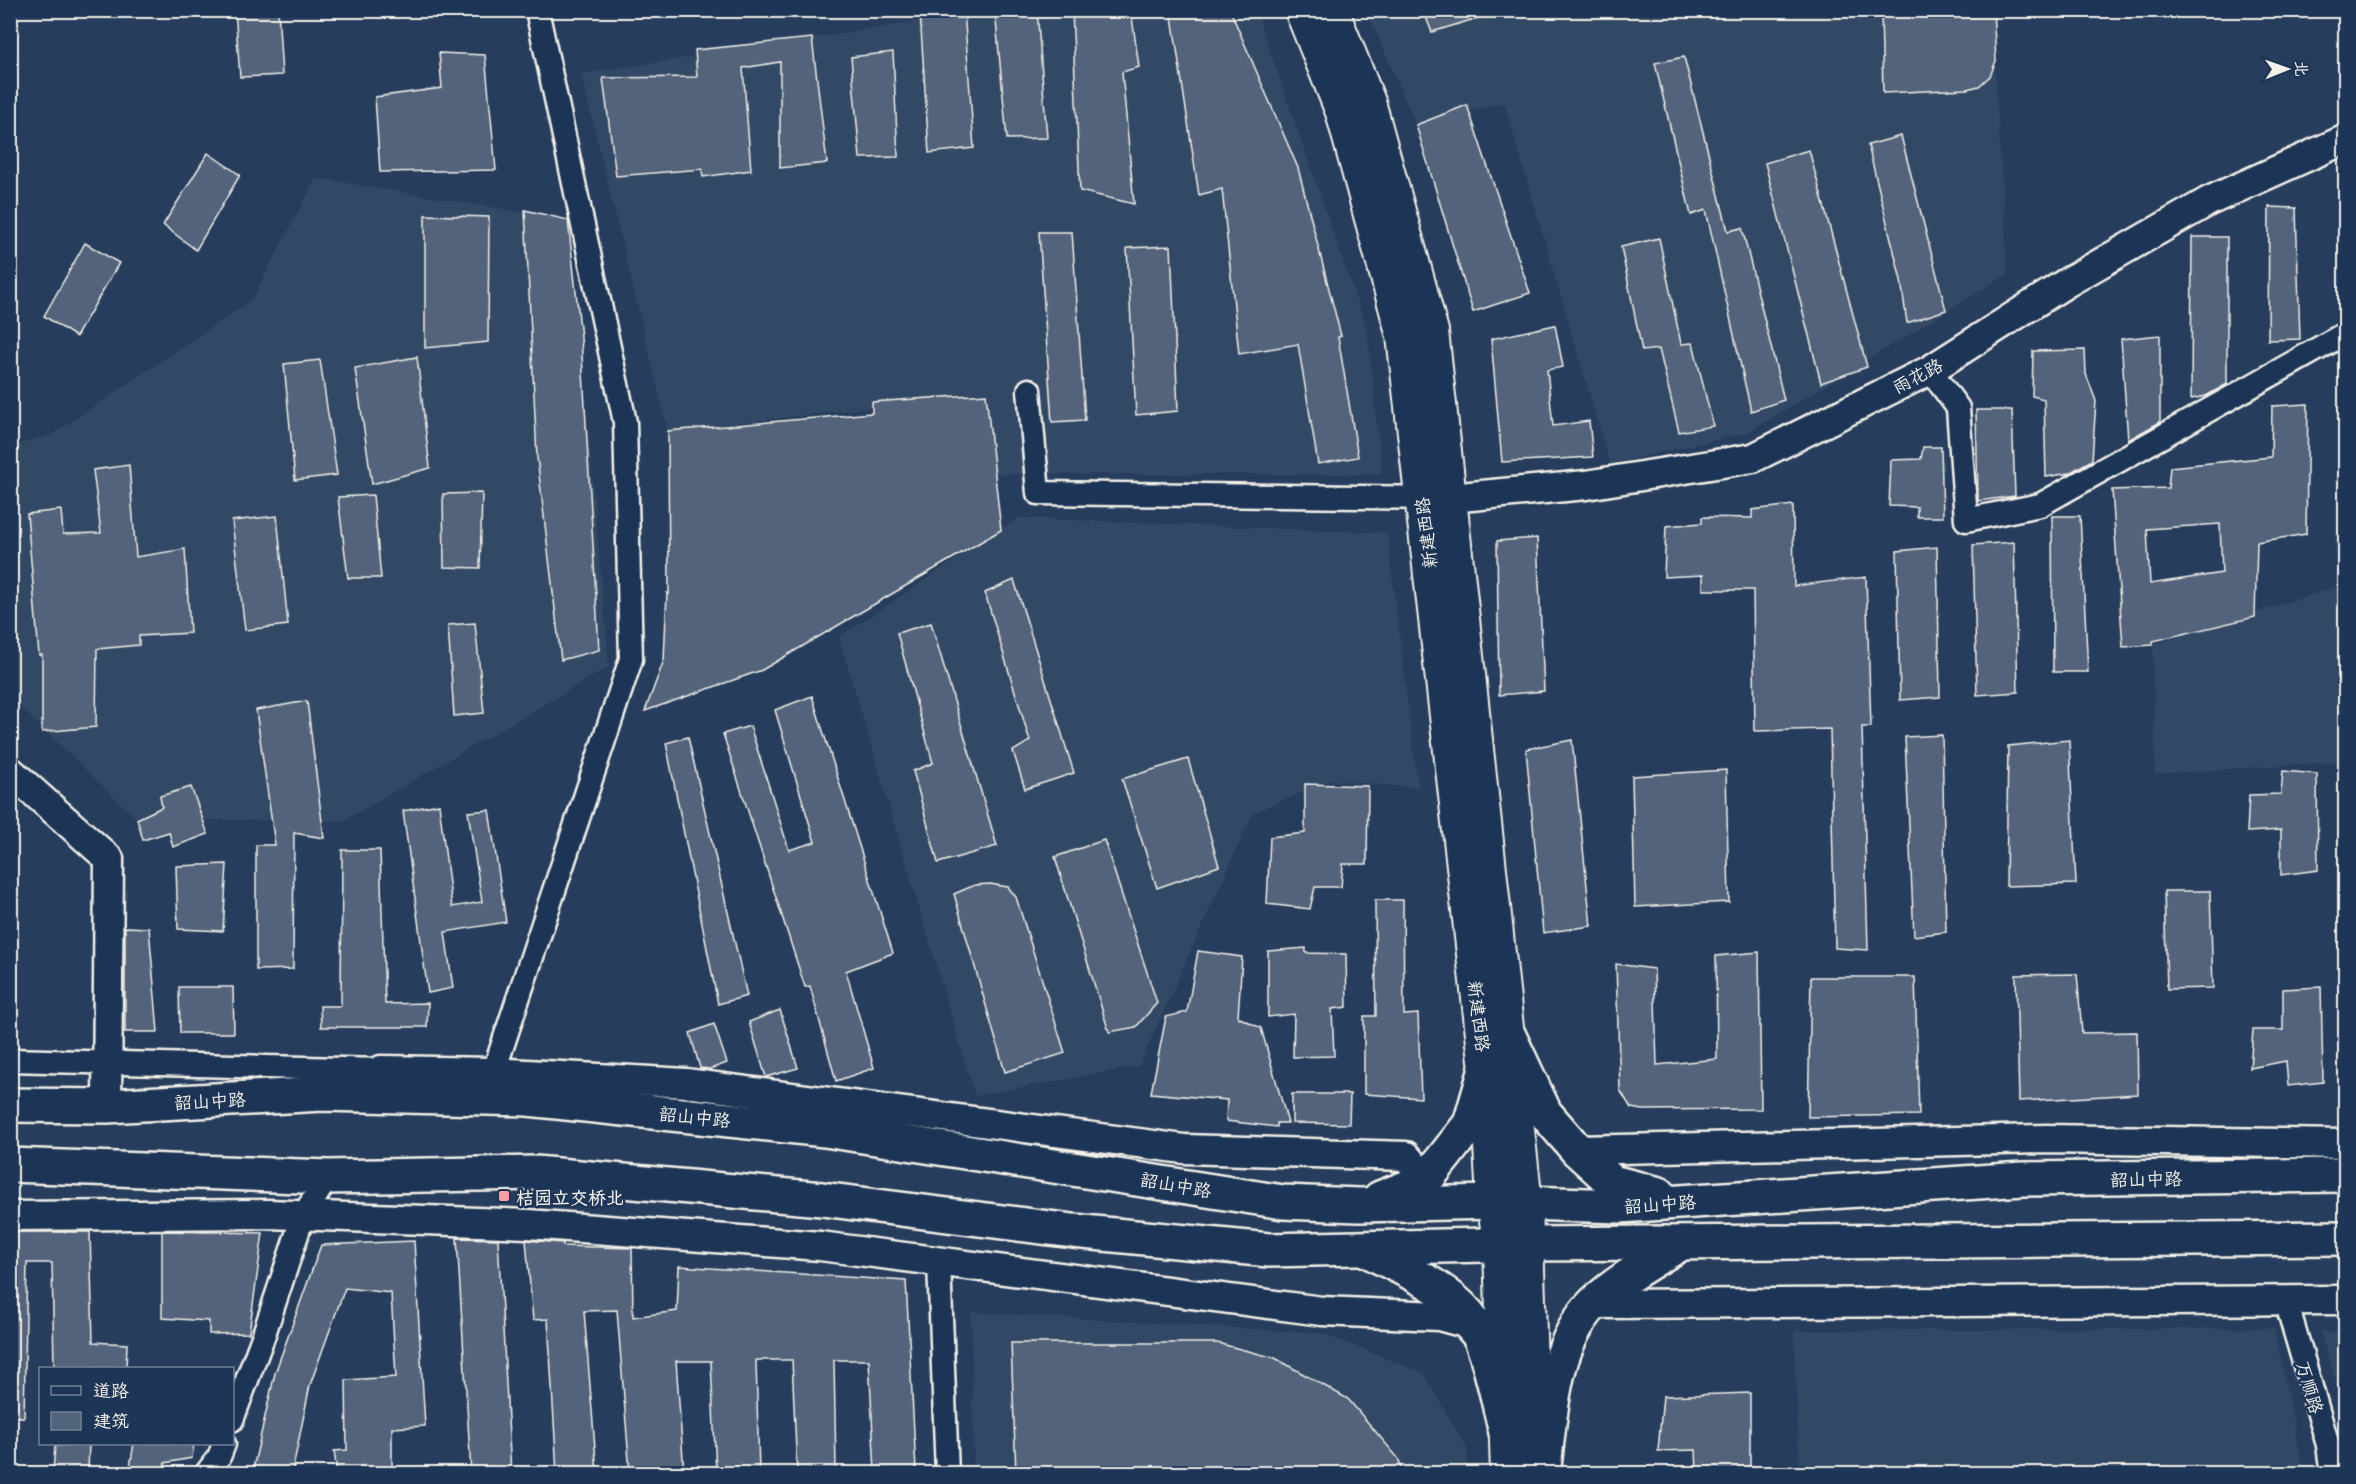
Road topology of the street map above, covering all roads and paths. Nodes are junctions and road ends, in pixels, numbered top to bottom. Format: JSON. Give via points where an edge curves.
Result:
{"nodes":[{"id":1,"x":537,"y":10,"type":"edge"},
{"id":2,"x":1301,"y":10,"type":"edge"},
{"id":3,"x":1332,"y":10,"type":"edge"},
{"id":4,"x":2346,"y":139,"type":"edge"},
{"id":5,"x":2346,"y":333,"type":"edge"},
{"id":6,"x":1930,"y":369,"type":"junction"},
{"id":7,"x":1029,"y":390,"type":"dead end"},
{"id":8,"x":1436,"y":498,"type":"junction"},
{"id":9,"x":10,"y":771,"type":"edge"},
{"id":10,"x":1509,"y":1036,"type":"junction"},
{"id":11,"x":10,"y":1060,"type":"edge"},
{"id":12,"x":107,"y":1061,"type":"junction"},
{"id":13,"x":1486,"y":1069,"type":"junction"},
{"id":14,"x":381,"y":1070,"type":"junction"},
{"id":15,"x":489,"y":1085,"type":"junction"},
{"id":16,"x":434,"y":1096,"type":"junction"},
{"id":17,"x":10,"y":1105,"type":"edge"},
{"id":18,"x":107,"y":1106,"type":"junction"},
{"id":19,"x":2346,"y":1144,"type":"edge"},
{"id":20,"x":1577,"y":1150,"type":"junction"},
{"id":21,"x":10,"y":1165,"type":"edge"},
{"id":22,"x":2346,"y":1175,"type":"edge"},
{"id":23,"x":328,"y":1177,"type":"junction"},
{"id":24,"x":1426,"y":1179,"type":"junction"},
{"id":25,"x":1686,"y":1201,"type":"junction"},
{"id":26,"x":1494,"y":1202,"type":"junction"},
{"id":27,"x":1526,"y":1204,"type":"junction"},
{"id":28,"x":1359,"y":1206,"type":"junction"},
{"id":29,"x":10,"y":1216,"type":"edge"},
{"id":30,"x":303,"y":1216,"type":"junction"},
{"id":31,"x":2346,"y":1238,"type":"edge"},
{"id":32,"x":1680,"y":1244,"type":"junction"},
{"id":33,"x":1514,"y":1246,"type":"junction"},
{"id":34,"x":1366,"y":1249,"type":"junction"},
{"id":35,"x":939,"y":1262,"type":"junction"},
{"id":36,"x":2346,"y":1300,"type":"edge"},
{"id":37,"x":2286,"y":1301,"type":"junction"},
{"id":38,"x":1594,"y":1304,"type":"junction"},
{"id":39,"x":1481,"y":1342,"type":"junction"},
{"id":40,"x":234,"y":1415,"type":"edge"},
{"id":41,"x":1506,"y":1432,"type":"junction"},
{"id":42,"x":223,"y":1445,"type":"edge"},
{"id":43,"x":206,"y":1473,"type":"edge"},
{"id":44,"x":947,"y":1473,"type":"edge"},
{"id":45,"x":1507,"y":1473,"type":"edge"},
{"id":46,"x":1534,"y":1473,"type":"edge"},
{"id":47,"x":1543,"y":1473,"type":"edge"},
{"id":48,"x":2332,"y":1473,"type":"edge"}],
"edges":[{"from":1,"to":15,"type":"street","via":[[626,422],[631,659]]},
{"from":2,"to":8,"type":"main road","name":"新建西路","via":[[1342,112],[1403,336]]},
{"from":3,"to":8,"type":"main road","name":"新建西路","via":[[1369,102],[1432,331]]},
{"from":4,"to":6,"type":"street","name":"雨花路","via":[[2209,201],[2066,283]]},
{"from":5,"to":6,"type":"street","via":[[2040,505],[1966,520],[1958,408]]},
{"from":6,"to":8,"type":"street","name":"雨花路","via":[[1753,458],[1586,485]]},
{"from":7,"to":8,"type":"street","via":[[1038,493]]},
{"from":8,"to":10,"type":"main road","name":"新建西路"},
{"from":8,"to":13,"type":"main road","name":"新建西路"},
{"from":9,"to":12,"type":"street","via":[[109,859]]},
{"from":10,"to":20,"type":"main road","via":[[1545,1113]]},
{"from":10,"to":27,"type":"main road","name":"新建西路"},
{"from":11,"to":12,"type":"street"},
{"from":12,"to":14,"type":"street"},
{"from":12,"to":18,"type":"street"},
{"from":13,"to":24,"type":"main road","via":[[1470,1124]]},
{"from":13,"to":26,"type":"main road","name":"新建西路"},
{"from":14,"to":15,"type":"street"},
{"from":14,"to":16,"type":"street"},
{"from":15,"to":16,"type":"main road","name":"韶山中路"},
{"from":15,"to":24,"type":"street","via":[[686,1083],[1184,1149],[1406,1156]]},
{"from":15,"to":28,"type":"main road","name":"韶山中路","via":[[528,1099],[825,1130],[1283,1202]]},
{"from":16,"to":18,"type":"main road","name":"韶山中路","via":[[322,1094]]},
{"from":17,"to":18,"type":"main road","name":"韶山中路"},
{"from":19,"to":20,"type":"street","via":[[2046,1138]]},
{"from":20,"to":25,"type":"main road","via":[[1612,1182]]},
{"from":21,"to":23,"type":"main road"},
{"from":22,"to":25,"type":"main road","name":"韶山中路","via":[[2023,1179]]},
{"from":23,"to":30,"type":"street"},
{"from":23,"to":34,"type":"main road","via":[[535,1173],[822,1199],[1072,1231],[1257,1249]]},
{"from":24,"to":28,"type":"main road"},
{"from":25,"to":27,"type":"main road","name":"韶山中路","via":[[1620,1206]]},
{"from":26,"to":27,"type":"main road","name":"韶山中路"},
{"from":26,"to":28,"type":"main road","name":"韶山中路"},
{"from":26,"to":33,"type":"main road","name":"新建西路"},
{"from":27,"to":33,"type":"main road","name":"新建西路"},
{"from":29,"to":30,"type":"street"},
{"from":30,"to":35,"type":"street","via":[[528,1224],[820,1246]]},
{"from":30,"to":40,"type":"street"},
{"from":31,"to":32,"type":"main road"},
{"from":32,"to":33,"type":"main road"},
{"from":32,"to":38,"type":"main road","via":[[1626,1278]]},
{"from":33,"to":34,"type":"main road"},
{"from":33,"to":41,"type":"main road"},
{"from":33,"to":46,"type":"main road"},
{"from":34,"to":39,"type":"main road","via":[[1447,1295],[1469,1315]]},
{"from":35,"to":39,"type":"street","via":[[1322,1311],[1439,1316],[1465,1323]]},
{"from":35,"to":44,"type":"street"},
{"from":36,"to":37,"type":"street"},
{"from":37,"to":38,"type":"street"},
{"from":37,"to":48,"type":"street","name":"万顺路","via":[[2328,1445]]},
{"from":38,"to":47,"type":"main road","via":[[1579,1322],[1558,1368]]},
{"from":39,"to":41,"type":"main road"},
{"from":41,"to":45,"type":"main road"},
{"from":42,"to":43,"type":"street"}]}
